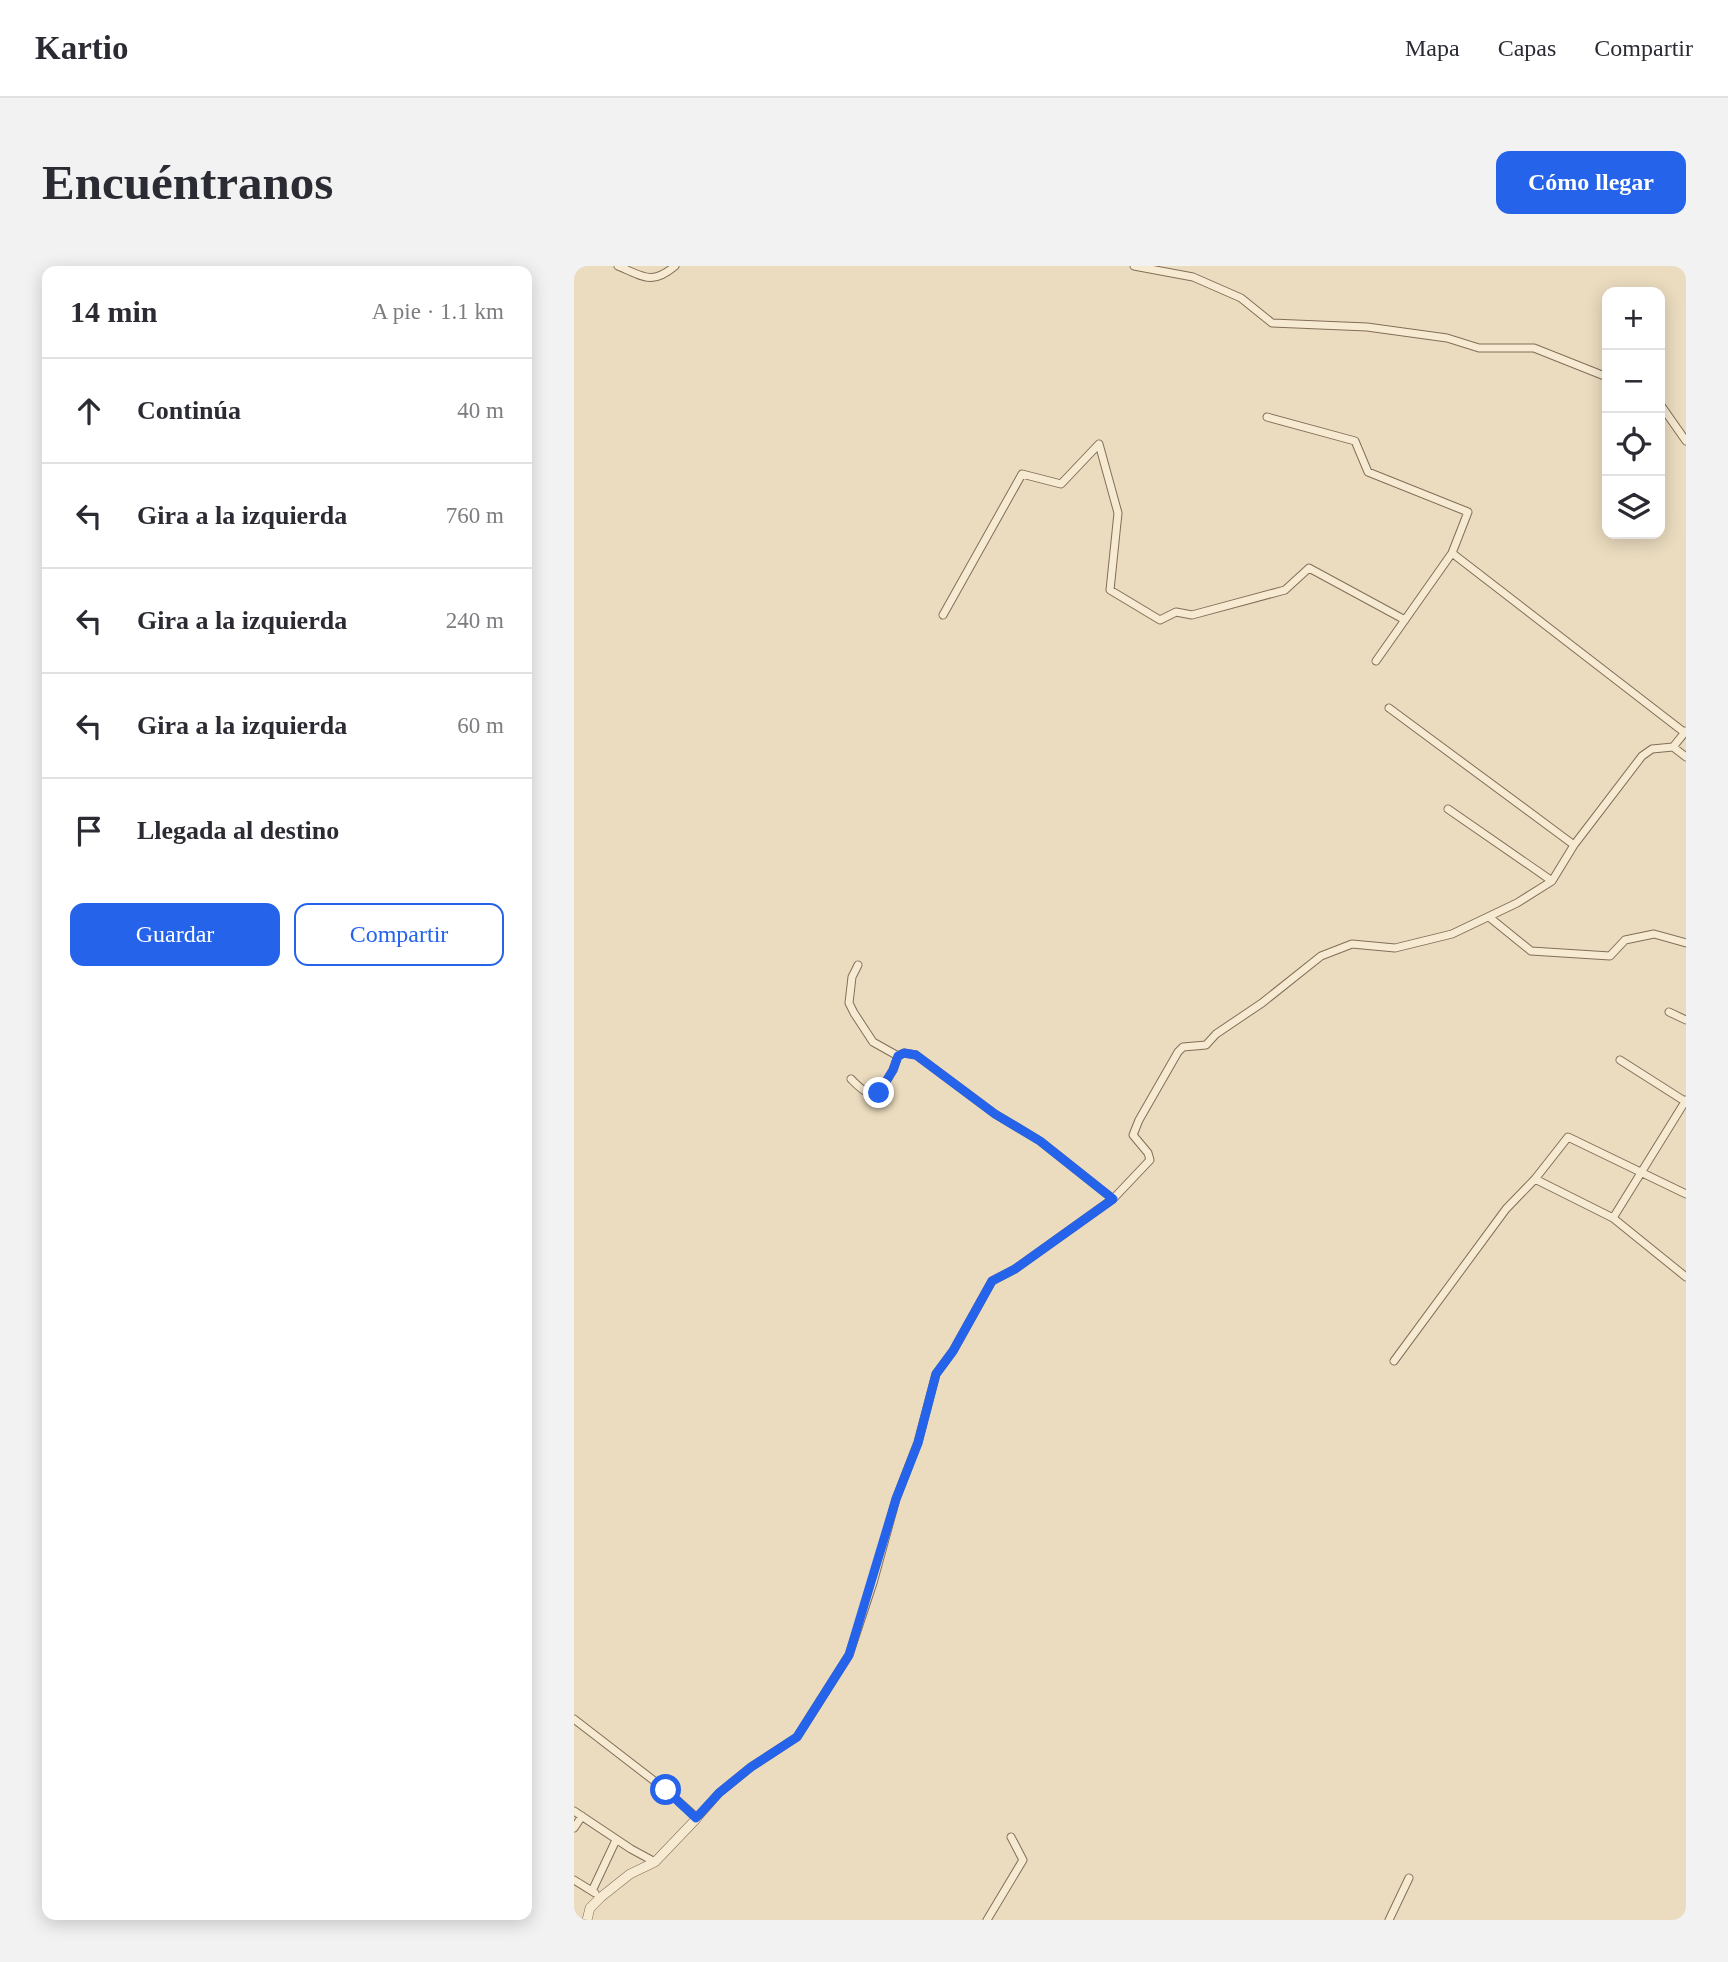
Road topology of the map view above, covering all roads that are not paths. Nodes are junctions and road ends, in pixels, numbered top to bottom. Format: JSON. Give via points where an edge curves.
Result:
{"nodes":[{"id":1,"x":618,"y":266,"type":"edge"},
{"id":2,"x":675,"y":266,"type":"edge"},
{"id":3,"x":1134,"y":266,"type":"edge"},
{"id":4,"x":1602,"y":375,"type":"edge"},
{"id":5,"x":1665,"y":411,"type":"edge"},
{"id":6,"x":1267,"y":417,"type":"dead end"},
{"id":7,"x":1686,"y":441,"type":"edge"},
{"id":8,"x":1452,"y":553,"type":"junction"},
{"id":9,"x":943,"y":615,"type":"dead end"},
{"id":10,"x":1405,"y":620,"type":"junction"},
{"id":11,"x":1376,"y":660,"type":"dead end"},
{"id":12,"x":1389,"y":708,"type":"dead end"},
{"id":13,"x":1685,"y":732,"type":"edge"},
{"id":14,"x":1673,"y":747,"type":"junction"},
{"id":15,"x":1686,"y":757,"type":"edge"},
{"id":16,"x":1448,"y":809,"type":"dead end"},
{"id":17,"x":1574,"y":845,"type":"junction"},
{"id":18,"x":1552,"y":881,"type":"junction"},
{"id":19,"x":1489,"y":917,"type":"junction"},
{"id":20,"x":1686,"y":943,"type":"edge"},
{"id":21,"x":858,"y":965,"type":"dead end"},
{"id":22,"x":1669,"y":1012,"type":"dead end"},
{"id":23,"x":1686,"y":1020,"type":"edge"},
{"id":24,"x":898,"y":1056,"type":"junction"},
{"id":25,"x":1620,"y":1060,"type":"dead end"},
{"id":26,"x":850,"y":1079,"type":"dead end"},
{"id":27,"x":1686,"y":1101,"type":"edge"},
{"id":28,"x":1642,"y":1174,"type":"junction"},
{"id":29,"x":1535,"y":1179,"type":"junction"},
{"id":30,"x":1686,"y":1194,"type":"edge"},
{"id":31,"x":1113,"y":1199,"type":"junction"},
{"id":32,"x":1613,"y":1218,"type":"junction"},
{"id":33,"x":1686,"y":1277,"type":"edge"},
{"id":34,"x":1394,"y":1361,"type":"dead end"},
{"id":35,"x":574,"y":1719,"type":"edge"},
{"id":36,"x":574,"y":1811,"type":"edge"},
{"id":37,"x":582,"y":1816,"type":"junction"},
{"id":38,"x":696,"y":1818,"type":"junction"},
{"id":39,"x":574,"y":1828,"type":"edge"},
{"id":40,"x":1011,"y":1837,"type":"dead end"},
{"id":41,"x":616,"y":1840,"type":"junction"},
{"id":42,"x":655,"y":1862,"type":"junction"},
{"id":43,"x":1409,"y":1878,"type":"dead end"},
{"id":44,"x":574,"y":1880,"type":"edge"},
{"id":45,"x":592,"y":1891,"type":"junction"},
{"id":46,"x":601,"y":1897,"type":"junction"},
{"id":47,"x":984,"y":1919,"type":"edge"},
{"id":48,"x":587,"y":1920,"type":"edge"},
{"id":49,"x":1389,"y":1920,"type":"edge"}],
"edges":[{"from":1,"to":2,"type":"street","via":[[649,279]]},
{"from":3,"to":4,"type":"street","via":[[1193,277],[1241,298],[1272,323],[1367,327],[1447,338],[1479,348],[1534,348]]},
{"from":5,"to":7,"type":"street"},
{"from":6,"to":8,"type":"street","via":[[1355,441],[1368,472],[1468,512]]},
{"from":8,"to":10,"type":"street"},
{"from":8,"to":13,"type":"street"},
{"from":9,"to":10,"type":"street","via":[[1022,474],[1061,484],[1098,444],[1118,513],[1110,590],[1160,620],[1176,612],[1192,615],[1285,590],[1309,568]]},
{"from":10,"to":11,"type":"street"},
{"from":12,"to":17,"type":"street"},
{"from":13,"to":14,"type":"street"},
{"from":14,"to":15,"type":"street"},
{"from":14,"to":17,"type":"street","via":[[1652,749],[1642,756]]},
{"from":16,"to":18,"type":"street"},
{"from":17,"to":18,"type":"street"},
{"from":18,"to":19,"type":"street"},
{"from":19,"to":20,"type":"street","via":[[1531,951],[1610,956],[1625,940],[1654,934]]},
{"from":19,"to":31,"type":"street","via":[[1452,933],[1395,948],[1352,944],[1321,956],[1206,1045],[1183,1047],[1133,1135],[1150,1160]]},
{"from":21,"to":24,"type":"street","via":[[849,1003],[873,1042]]},
{"from":22,"to":23,"type":"street"},
{"from":24,"to":26,"type":"street","via":[[879,1093],[866,1092]]},
{"from":24,"to":31,"type":"street","via":[[916,1055],[1040,1141]]},
{"from":25,"to":27,"type":"street"},
{"from":27,"to":28,"type":"street"},
{"from":28,"to":29,"type":"street","via":[[1568,1137]]},
{"from":28,"to":30,"type":"street"},
{"from":28,"to":32,"type":"street"},
{"from":29,"to":32,"type":"street"},
{"from":29,"to":34,"type":"street","via":[[1506,1209]]},
{"from":31,"to":38,"type":"street","via":[[992,1281],[936,1374],[849,1655],[797,1737],[751,1767]]},
{"from":32,"to":33,"type":"street"},
{"from":35,"to":38,"type":"street"},
{"from":36,"to":37,"type":"street"},
{"from":37,"to":39,"type":"street"},
{"from":37,"to":41,"type":"street"},
{"from":38,"to":42,"type":"street"},
{"from":40,"to":47,"type":"street","via":[[1023,1860]]},
{"from":41,"to":42,"type":"street"},
{"from":41,"to":45,"type":"street"},
{"from":42,"to":46,"type":"street","via":[[630,1874]]},
{"from":43,"to":49,"type":"street"},
{"from":44,"to":45,"type":"street"},
{"from":45,"to":46,"type":"street"},
{"from":46,"to":48,"type":"street","via":[[590,1908]]}]}
